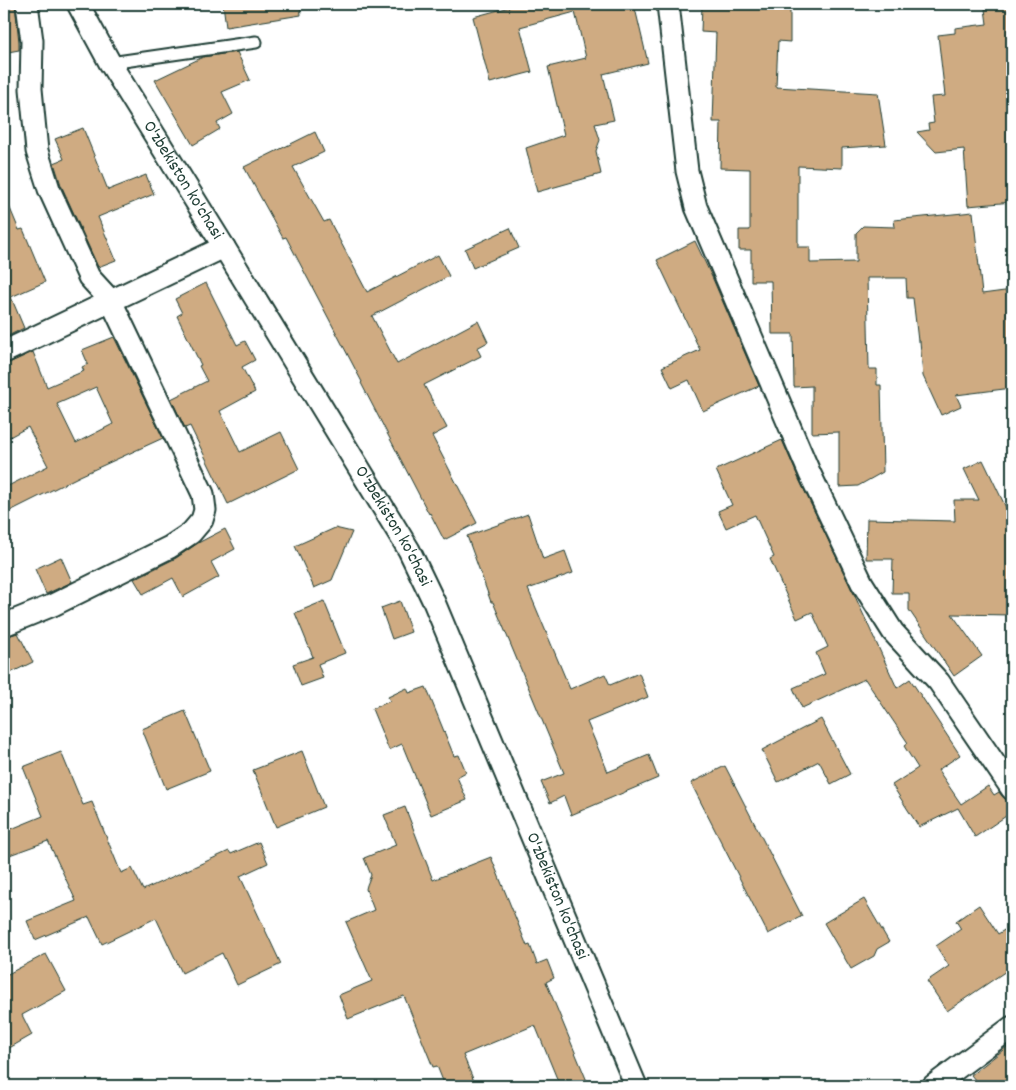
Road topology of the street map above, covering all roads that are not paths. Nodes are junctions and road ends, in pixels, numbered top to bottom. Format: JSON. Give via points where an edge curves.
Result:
{"nodes":[{"id":1,"x":27,"y":4,"type":"edge"},
{"id":2,"x":78,"y":4,"type":"edge"},
{"id":3,"x":668,"y":4,"type":"edge"},
{"id":4,"x":256,"y":42,"type":"dead end"},
{"id":5,"x":110,"y":62,"type":"junction"},
{"id":6,"x":224,"y":247,"type":"junction"},
{"id":7,"x":111,"y":301,"type":"junction"},
{"id":8,"x":4,"y":352,"type":"edge"},
{"id":9,"x":4,"y":625,"type":"edge"},
{"id":10,"x":1012,"y":789,"type":"edge"},
{"id":11,"x":1012,"y":1027,"type":"edge"},
{"id":12,"x":636,"y":1086,"type":"edge"},
{"id":13,"x":933,"y":1086,"type":"edge"}],
"edges":[{"from":1,"to":7,"type":"street","via":[[32,41],[30,89],[37,151],[49,189],[89,277]]},
{"from":2,"to":5,"type":"street","name":"O'zbekiston ko'chasi"},
{"from":3,"to":10,"type":"street","via":[[687,172],[696,207],[810,474],[862,583],[893,632],[939,682]]},
{"from":4,"to":5,"type":"lane"},
{"from":5,"to":6,"type":"street","name":"O'zbekiston ko'chasi"},
{"from":6,"to":7,"type":"street"},
{"from":6,"to":12,"type":"street","name":"O'zbekiston ko'chasi","via":[[409,550],[438,611]]},
{"from":7,"to":8,"type":"street"},
{"from":7,"to":9,"type":"street","via":[[203,494],[205,510],[202,520],[191,533],[170,547],[53,605]]},
{"from":11,"to":13,"type":"street"}]}
